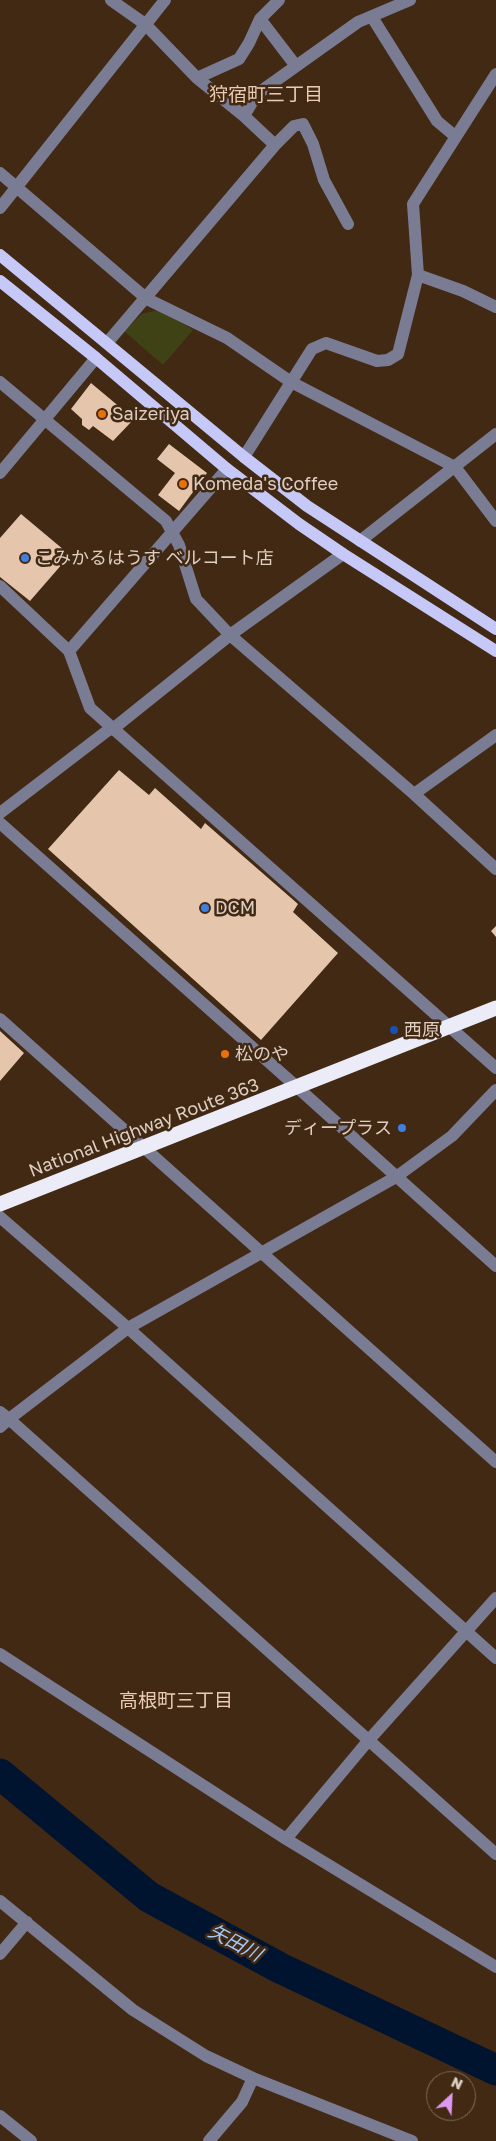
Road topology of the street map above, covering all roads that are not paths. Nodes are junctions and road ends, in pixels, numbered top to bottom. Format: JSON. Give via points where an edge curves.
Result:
{"nodes":[{"id":1,"x":110,"y":0,"type":"edge"},
{"id":2,"x":165,"y":0,"type":"edge"},
{"id":3,"x":279,"y":0,"type":"edge"},
{"id":4,"x":410,"y":0,"type":"edge"},
{"id":5,"x":372,"y":17,"type":"junction"},
{"id":6,"x":260,"y":19,"type":"junction"},
{"id":7,"x":145,"y":24,"type":"junction"},
{"id":8,"x":296,"y":66,"type":"junction"},
{"id":9,"x":496,"y":74,"type":"edge"},
{"id":10,"x":197,"y":78,"type":"junction"},
{"id":11,"x":244,"y":116,"type":"junction"},
{"id":12,"x":456,"y":137,"type":"junction"},
{"id":13,"x":275,"y":145,"type":"junction"},
{"id":14,"x":0,"y":173,"type":"edge"},
{"id":15,"x":17,"y":187,"type":"junction"},
{"id":16,"x":0,"y":208,"type":"edge"},
{"id":17,"x":348,"y":224,"type":"dead end"},
{"id":18,"x":0,"y":255,"type":"edge"},
{"id":19,"x":418,"y":275,"type":"junction"},
{"id":20,"x":0,"y":281,"type":"edge"},
{"id":21,"x":147,"y":299,"type":"junction"},
{"id":22,"x":496,"y":307,"type":"edge"},
{"id":23,"x":108,"y":343,"type":"junction"},
{"id":24,"x":96,"y":358,"type":"junction"},
{"id":25,"x":0,"y":382,"type":"edge"},
{"id":26,"x":291,"y":382,"type":"junction"},
{"id":27,"x":45,"y":419,"type":"junction"},
{"id":28,"x":496,"y":434,"type":"edge"},
{"id":29,"x":244,"y":457,"type":"junction"},
{"id":30,"x":455,"y":466,"type":"junction"},
{"id":31,"x":226,"y":469,"type":"junction"},
{"id":32,"x":0,"y":473,"type":"edge"},
{"id":33,"x":496,"y":521,"type":"edge"},
{"id":34,"x":173,"y":531,"type":"junction"},
{"id":35,"x":360,"y":541,"type":"junction"},
{"id":36,"x":343,"y":554,"type":"junction"},
{"id":37,"x":0,"y":586,"type":"edge"},
{"id":38,"x":496,"y":629,"type":"edge"},
{"id":39,"x":230,"y":635,"type":"junction"},
{"id":40,"x":69,"y":650,"type":"junction"},
{"id":41,"x":496,"y":652,"type":"edge"},
{"id":42,"x":114,"y":728,"type":"junction"},
{"id":43,"x":496,"y":735,"type":"edge"},
{"id":44,"x":414,"y":794,"type":"junction"},
{"id":45,"x":0,"y":813,"type":"edge"},
{"id":46,"x":0,"y":823,"type":"edge"},
{"id":47,"x":496,"y":869,"type":"edge"},
{"id":48,"x":496,"y":1008,"type":"edge"},
{"id":49,"x":0,"y":1020,"type":"edge"},
{"id":50,"x":449,"y":1026,"type":"junction"},
{"id":51,"x":496,"y":1068,"type":"edge"},
{"id":52,"x":298,"y":1088,"type":"junction"},
{"id":53,"x":496,"y":1090,"type":"edge"},
{"id":54,"x":144,"y":1148,"type":"junction"},
{"id":55,"x":396,"y":1177,"type":"junction"},
{"id":56,"x":0,"y":1204,"type":"edge"},
{"id":57,"x":0,"y":1217,"type":"edge"},
{"id":58,"x":263,"y":1253,"type":"junction"},
{"id":59,"x":496,"y":1266,"type":"edge"},
{"id":60,"x":128,"y":1328,"type":"junction"},
{"id":61,"x":3,"y":1419,"type":"edge"},
{"id":62,"x":496,"y":1462,"type":"edge"},
{"id":63,"x":496,"y":1598,"type":"edge"},
{"id":64,"x":466,"y":1631,"type":"junction"},
{"id":65,"x":0,"y":1654,"type":"edge"},
{"id":66,"x":496,"y":1658,"type":"edge"},
{"id":67,"x":368,"y":1741,"type":"junction"},
{"id":68,"x":286,"y":1839,"type":"junction"},
{"id":69,"x":496,"y":1854,"type":"edge"},
{"id":70,"x":0,"y":1901,"type":"edge"},
{"id":71,"x":27,"y":1922,"type":"junction"},
{"id":72,"x":0,"y":1954,"type":"edge"},
{"id":73,"x":496,"y":1967,"type":"edge"},
{"id":74,"x":253,"y":2078,"type":"junction"},
{"id":75,"x":0,"y":2116,"type":"edge"},
{"id":76,"x":31,"y":2141,"type":"edge"},
{"id":77,"x":209,"y":2141,"type":"edge"},
{"id":78,"x":412,"y":2141,"type":"edge"}],
"edges":[{"from":1,"to":7,"type":"street"},
{"from":2,"to":7,"type":"street"},
{"from":3,"to":6,"type":"street"},
{"from":4,"to":5,"type":"street"},
{"from":5,"to":8,"type":"street","via":[[358,22]]},
{"from":5,"to":12,"type":"street","via":[[437,121]]},
{"from":6,"to":8,"type":"street"},
{"from":6,"to":10,"type":"street","via":[[239,58]]},
{"from":7,"to":10,"type":"street"},
{"from":7,"to":15,"type":"street"},
{"from":8,"to":11,"type":"street","via":[[257,94]]},
{"from":9,"to":12,"type":"street"},
{"from":10,"to":11,"type":"street"},
{"from":11,"to":13,"type":"street"},
{"from":12,"to":19,"type":"street","via":[[413,204]]},
{"from":13,"to":17,"type":"street","via":[[294,126],[303,124],[324,180]]},
{"from":13,"to":21,"type":"street"},
{"from":14,"to":15,"type":"street"},
{"from":15,"to":16,"type":"street"},
{"from":15,"to":21,"type":"street"},
{"from":18,"to":23,"type":"main road"},
{"from":19,"to":22,"type":"street"},
{"from":19,"to":26,"type":"street","via":[[398,354],[388,360],[377,361],[326,343],[312,349]]},
{"from":20,"to":24,"type":"main road"},
{"from":21,"to":23,"type":"street"},
{"from":21,"to":26,"type":"street","via":[[227,338]]},
{"from":23,"to":29,"type":"main road"},
{"from":24,"to":27,"type":"street"},
{"from":24,"to":31,"type":"main road"},
{"from":25,"to":27,"type":"street"},
{"from":26,"to":29,"type":"street"},
{"from":26,"to":30,"type":"street"},
{"from":27,"to":32,"type":"street"},
{"from":27,"to":34,"type":"street","via":[[166,521]]},
{"from":28,"to":30,"type":"street"},
{"from":29,"to":35,"type":"main road","via":[[307,506]]},
{"from":30,"to":33,"type":"street"},
{"from":30,"to":35,"type":"street"},
{"from":31,"to":34,"type":"street"},
{"from":31,"to":36,"type":"main road"},
{"from":34,"to":39,"type":"street","via":[[196,600]]},
{"from":34,"to":40,"type":"street"},
{"from":35,"to":38,"type":"main road"},
{"from":36,"to":39,"type":"street"},
{"from":36,"to":41,"type":"main road"},
{"from":37,"to":40,"type":"street"},
{"from":39,"to":42,"type":"street"},
{"from":39,"to":44,"type":"street"},
{"from":40,"to":42,"type":"street","via":[[90,708]]},
{"from":42,"to":45,"type":"street"},
{"from":42,"to":50,"type":"street"},
{"from":43,"to":44,"type":"street"},
{"from":44,"to":47,"type":"street"},
{"from":46,"to":52,"type":"street"},
{"from":48,"to":50,"type":"highway","name":"National Highway Route 363"},
{"from":49,"to":54,"type":"street"},
{"from":50,"to":51,"type":"street"},
{"from":50,"to":52,"type":"highway","name":"National Highway Route 363"},
{"from":52,"to":54,"type":"highway","name":"National Highway Route 363"},
{"from":52,"to":55,"type":"street"},
{"from":53,"to":55,"type":"street","via":[[452,1136]]},
{"from":54,"to":56,"type":"highway","name":"National Highway Route 363"},
{"from":54,"to":58,"type":"street"},
{"from":55,"to":58,"type":"street"},
{"from":55,"to":59,"type":"street"},
{"from":57,"to":60,"type":"street"},
{"from":58,"to":60,"type":"street"},
{"from":58,"to":62,"type":"street"},
{"from":60,"to":61,"type":"street"},
{"from":60,"to":64,"type":"street"},
{"from":61,"to":67,"type":"street"},
{"from":63,"to":64,"type":"street"},
{"from":64,"to":66,"type":"street"},
{"from":64,"to":67,"type":"street"},
{"from":65,"to":68,"type":"street"},
{"from":67,"to":68,"type":"street"},
{"from":67,"to":69,"type":"street"},
{"from":68,"to":73,"type":"street"},
{"from":70,"to":71,"type":"street"},
{"from":71,"to":72,"type":"street"},
{"from":71,"to":74,"type":"street","via":[[133,2010],[206,2056]]},
{"from":74,"to":77,"type":"street","via":[[242,2102]]},
{"from":74,"to":78,"type":"street"},
{"from":75,"to":76,"type":"street"}]}
